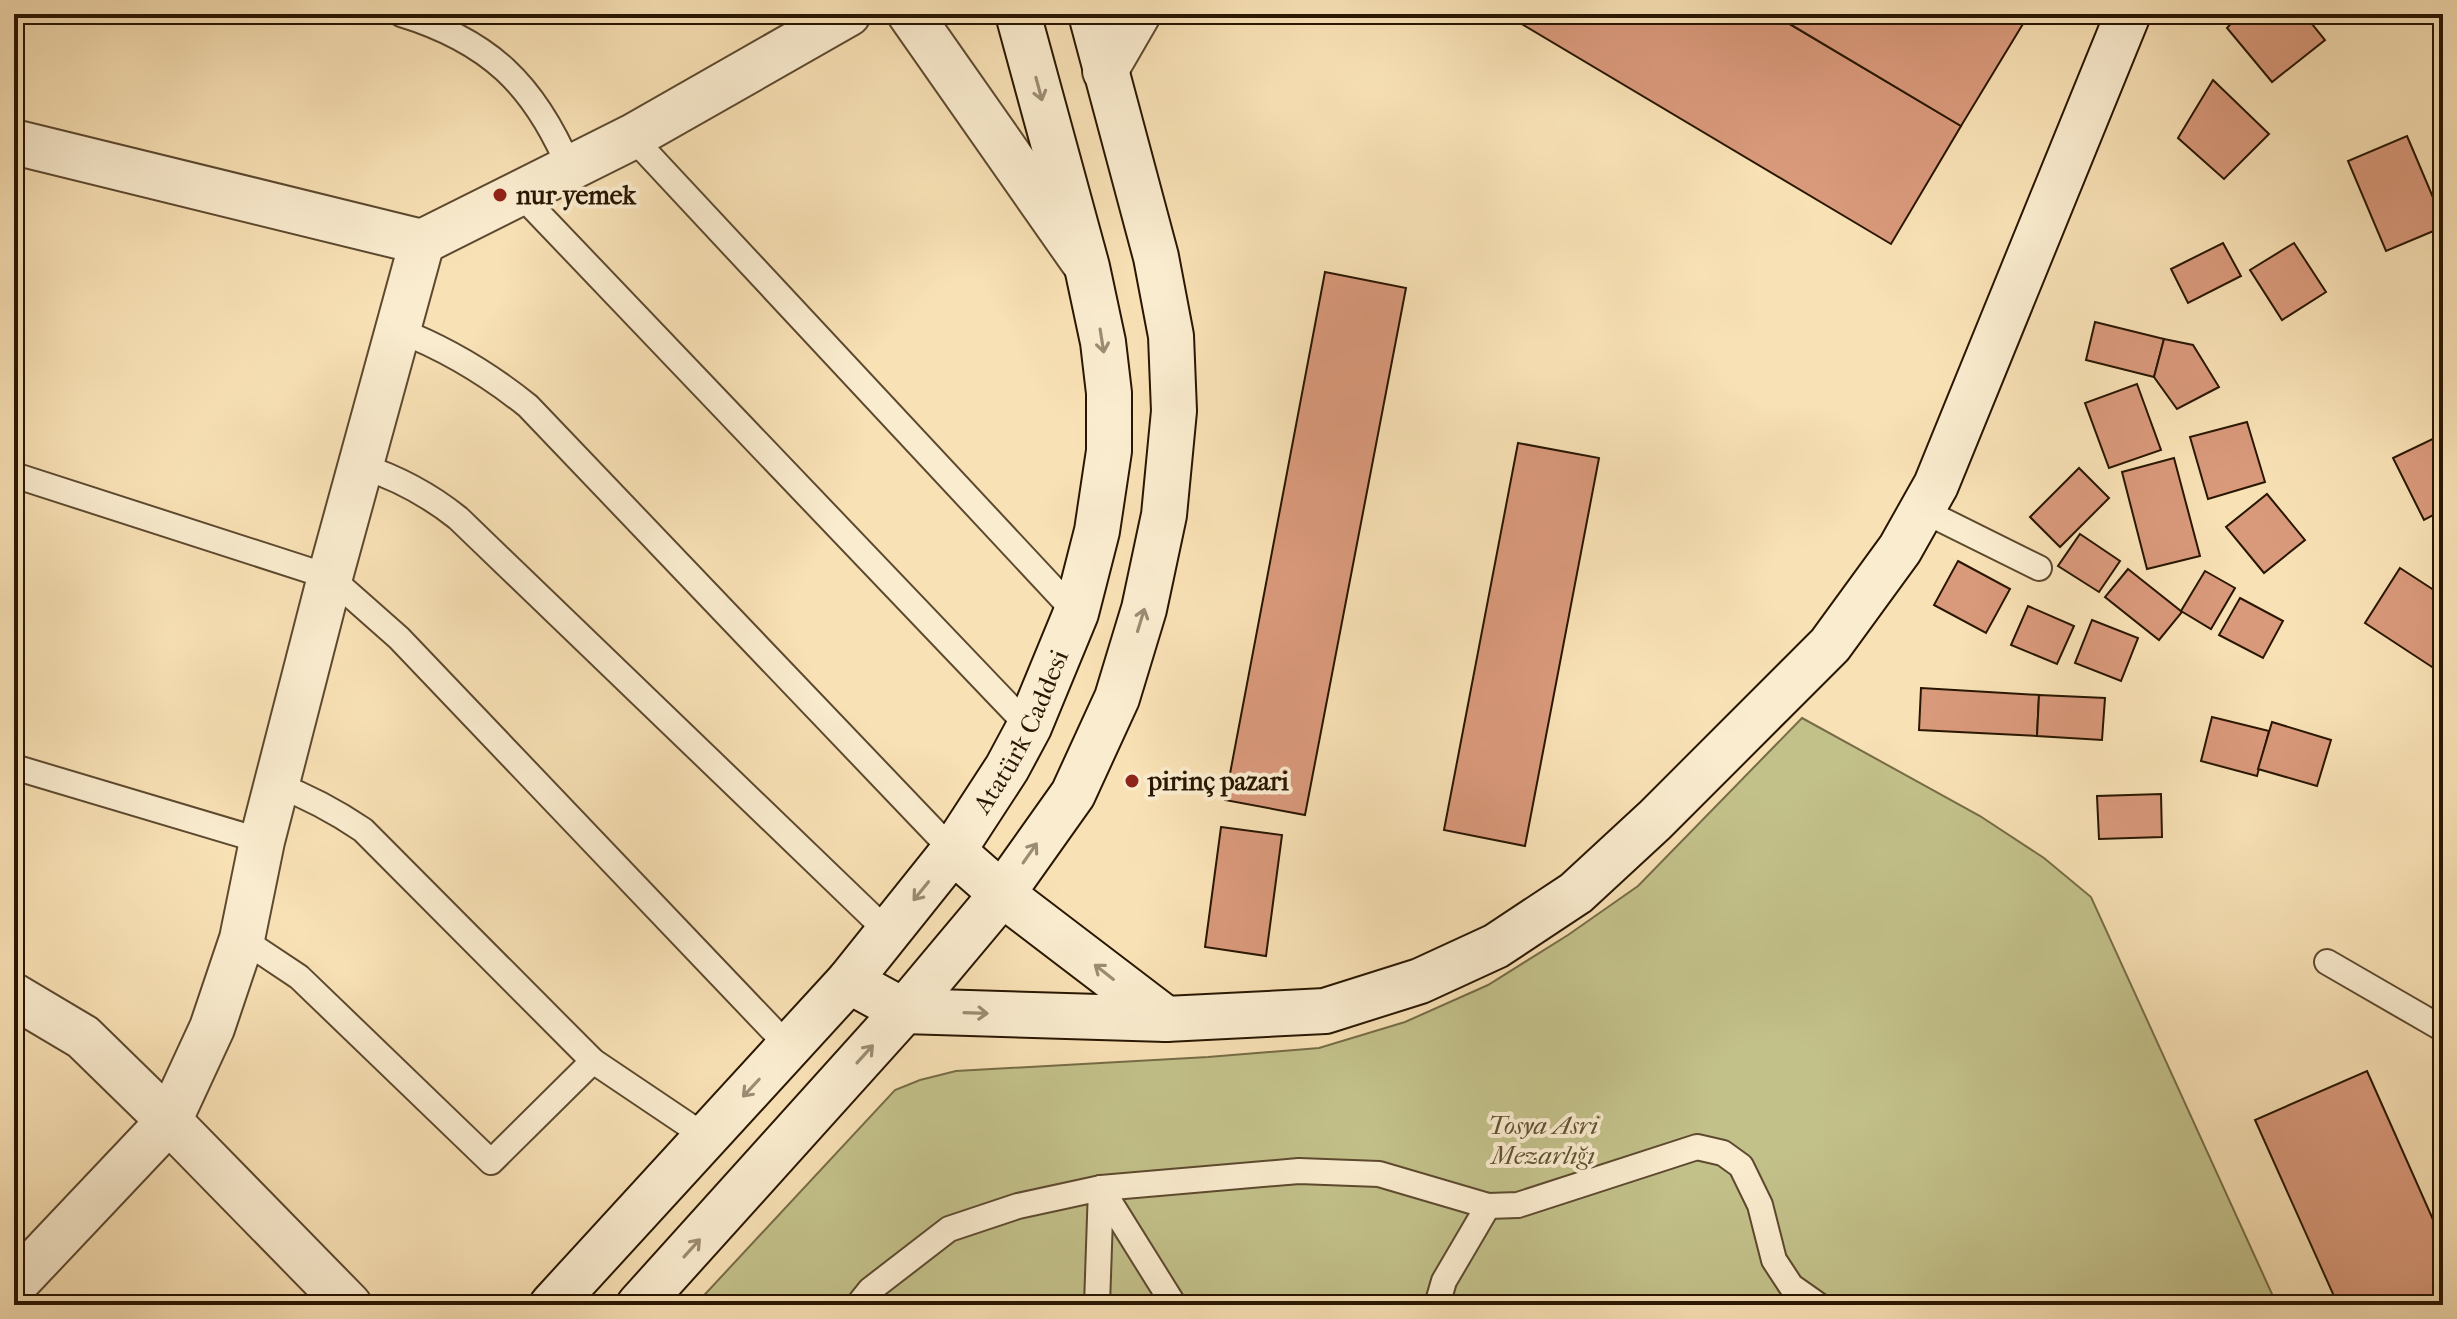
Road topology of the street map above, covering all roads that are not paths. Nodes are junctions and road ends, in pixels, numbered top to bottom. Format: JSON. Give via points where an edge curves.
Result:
{"nodes":[{"id":1,"x":401,"y":14,"type":"edge"},
{"id":2,"x":848,"y":14,"type":"edge"},
{"id":3,"x":910,"y":14,"type":"edge"},
{"id":4,"x":1018,"y":14,"type":"edge"},
{"id":5,"x":1091,"y":14,"type":"edge"},
{"id":6,"x":1138,"y":14,"type":"edge"},
{"id":7,"x":2128,"y":14,"type":"edge"},
{"id":8,"x":1105,"y":71,"type":"junction"},
{"id":9,"x":632,"y":137,"type":"junction"},
{"id":10,"x":14,"y":142,"type":"edge"},
{"id":11,"x":570,"y":169,"type":"junction"},
{"id":12,"x":520,"y":194,"type":"junction"},
{"id":13,"x":422,"y":242,"type":"junction"},
{"id":14,"x":1087,"y":267,"type":"junction"},
{"id":15,"x":398,"y":330,"type":"junction"},
{"id":16,"x":361,"y":466,"type":"junction"},
{"id":17,"x":14,"y":475,"type":"edge"},
{"id":18,"x":1922,"y":510,"type":"junction"},
{"id":19,"x":2039,"y":568,"type":"dead end"},
{"id":20,"x":330,"y":577,"type":"junction"},
{"id":21,"x":1076,"y":613,"type":"junction"},
{"id":22,"x":1029,"y":727,"type":"junction"},
{"id":23,"x":14,"y":767,"type":"edge"},
{"id":24,"x":277,"y":785,"type":"junction"},
{"id":25,"x":262,"y":841,"type":"junction"},
{"id":26,"x":953,"y":851,"type":"junction"},
{"id":27,"x":1002,"y":894,"type":"junction"},
{"id":28,"x":888,"y":932,"type":"junction"},
{"id":29,"x":242,"y":939,"type":"junction"},
{"id":30,"x":2327,"y":962,"type":"dead end"},
{"id":31,"x":849,"y":981,"type":"junction"},
{"id":32,"x":14,"y":996,"type":"edge"},
{"id":33,"x":904,"y":1011,"type":"junction"},
{"id":34,"x":1166,"y":1019,"type":"junction"},
{"id":35,"x":2443,"y":1029,"type":"edge"},
{"id":36,"x":789,"y":1047,"type":"junction"},
{"id":37,"x":593,"y":1061,"type":"junction"},
{"id":38,"x":169,"y":1121,"type":"junction"},
{"id":39,"x":706,"y":1137,"type":"junction"},
{"id":40,"x":1101,"y":1188,"type":"junction"},
{"id":41,"x":1488,"y":1206,"type":"junction"},
{"id":42,"x":14,"y":1285,"type":"edge"},
{"id":43,"x":349,"y":1305,"type":"edge"},
{"id":44,"x":552,"y":1305,"type":"edge"},
{"id":45,"x":639,"y":1305,"type":"edge"},
{"id":46,"x":858,"y":1305,"type":"edge"},
{"id":47,"x":1097,"y":1305,"type":"edge"},
{"id":48,"x":1174,"y":1305,"type":"edge"},
{"id":49,"x":1437,"y":1305,"type":"edge"},
{"id":50,"x":1818,"y":1305,"type":"edge"}],
"edges":[{"from":1,"to":11,"type":"lane","via":[[462,37],[506,70],[547,121]]},
{"from":2,"to":9,"type":"main road"},
{"from":3,"to":14,"type":"main road"},
{"from":4,"to":14,"type":"main road","name":"Atatürk Caddesi","one_way":true},
{"from":5,"to":8,"type":"main road"},
{"from":6,"to":8,"type":"main road"},
{"from":7,"to":18,"type":"main road"},
{"from":27,"to":8,"type":"main road","one_way":true,"via":[[1073,794],[1117,698],[1144,609],[1164,515],[1174,411],[1171,336],[1156,257]]},
{"from":9,"to":11,"type":"main road"},
{"from":9,"to":21,"type":"lane"},
{"from":10,"to":13,"type":"main road"},
{"from":11,"to":12,"type":"main road"},
{"from":12,"to":13,"type":"main road"},
{"from":12,"to":22,"type":"lane"},
{"from":13,"to":15,"type":"main road"},
{"from":14,"to":21,"type":"main road","name":"Atatürk Caddesi","one_way":true,"via":[[1103,342],[1109,451],[1097,531]]},
{"from":15,"to":16,"type":"main road"},
{"from":15,"to":26,"type":"lane","via":[[463,360],[528,406]]},
{"from":16,"to":20,"type":"main road"},
{"from":16,"to":28,"type":"lane","via":[[406,483],[458,518]]},
{"from":17,"to":20,"type":"lane"},
{"from":18,"to":19,"type":"lane"},
{"from":18,"to":34,"type":"main road","via":[[1830,645],[1576,893],[1496,946],[1420,981],[1325,1011]]},
{"from":20,"to":24,"type":"main road"},
{"from":20,"to":36,"type":"lane","via":[[399,638]]},
{"from":21,"to":22,"type":"main road","name":"Atatürk Caddesi"},
{"from":22,"to":26,"type":"main road","name":"Atatürk Caddesi"},
{"from":23,"to":25,"type":"lane"},
{"from":24,"to":25,"type":"main road"},
{"from":24,"to":37,"type":"lane","via":[[336,811],[363,830]]},
{"from":25,"to":29,"type":"main road"},
{"from":26,"to":27,"type":"main road"},
{"from":26,"to":28,"type":"main road","name":"Atatürk Caddesi","one_way":true},
{"from":27,"to":33,"type":"main road"},
{"from":34,"to":27,"type":"main road","one_way":true},
{"from":28,"to":31,"type":"main road","name":"Atatürk Caddesi"},
{"from":29,"to":37,"type":"lane","via":[[299,977],[491,1162]]},
{"from":29,"to":38,"type":"main road","via":[[212,1028]]},
{"from":30,"to":35,"type":"lane"},
{"from":31,"to":33,"type":"main road"},
{"from":31,"to":36,"type":"main road","name":"Atatürk Caddesi"},
{"from":32,"to":38,"type":"main road","via":[[83,1037]]},
{"from":33,"to":34,"type":"main road","one_way":true},
{"from":45,"to":33,"type":"main road","one_way":true},
{"from":36,"to":39,"type":"main road","name":"Atatürk Caddesi","one_way":true},
{"from":37,"to":39,"type":"lane"},
{"from":38,"to":42,"type":"main road"},
{"from":38,"to":43,"type":"main road"},
{"from":39,"to":44,"type":"main road","name":"Atatürk Caddesi"},
{"from":40,"to":41,"type":"lane","via":[[1299,1171],[1379,1174]]},
{"from":40,"to":46,"type":"lane","via":[[1018,1206],[949,1229]]},
{"from":40,"to":47,"type":"lane"},
{"from":40,"to":48,"type":"lane"},
{"from":41,"to":49,"type":"lane","via":[[1444,1281]]},
{"from":41,"to":50,"type":"lane","via":[[1518,1205],[1697,1147],[1723,1153],[1741,1166],[1760,1205],[1774,1260],[1791,1286]]}]}
